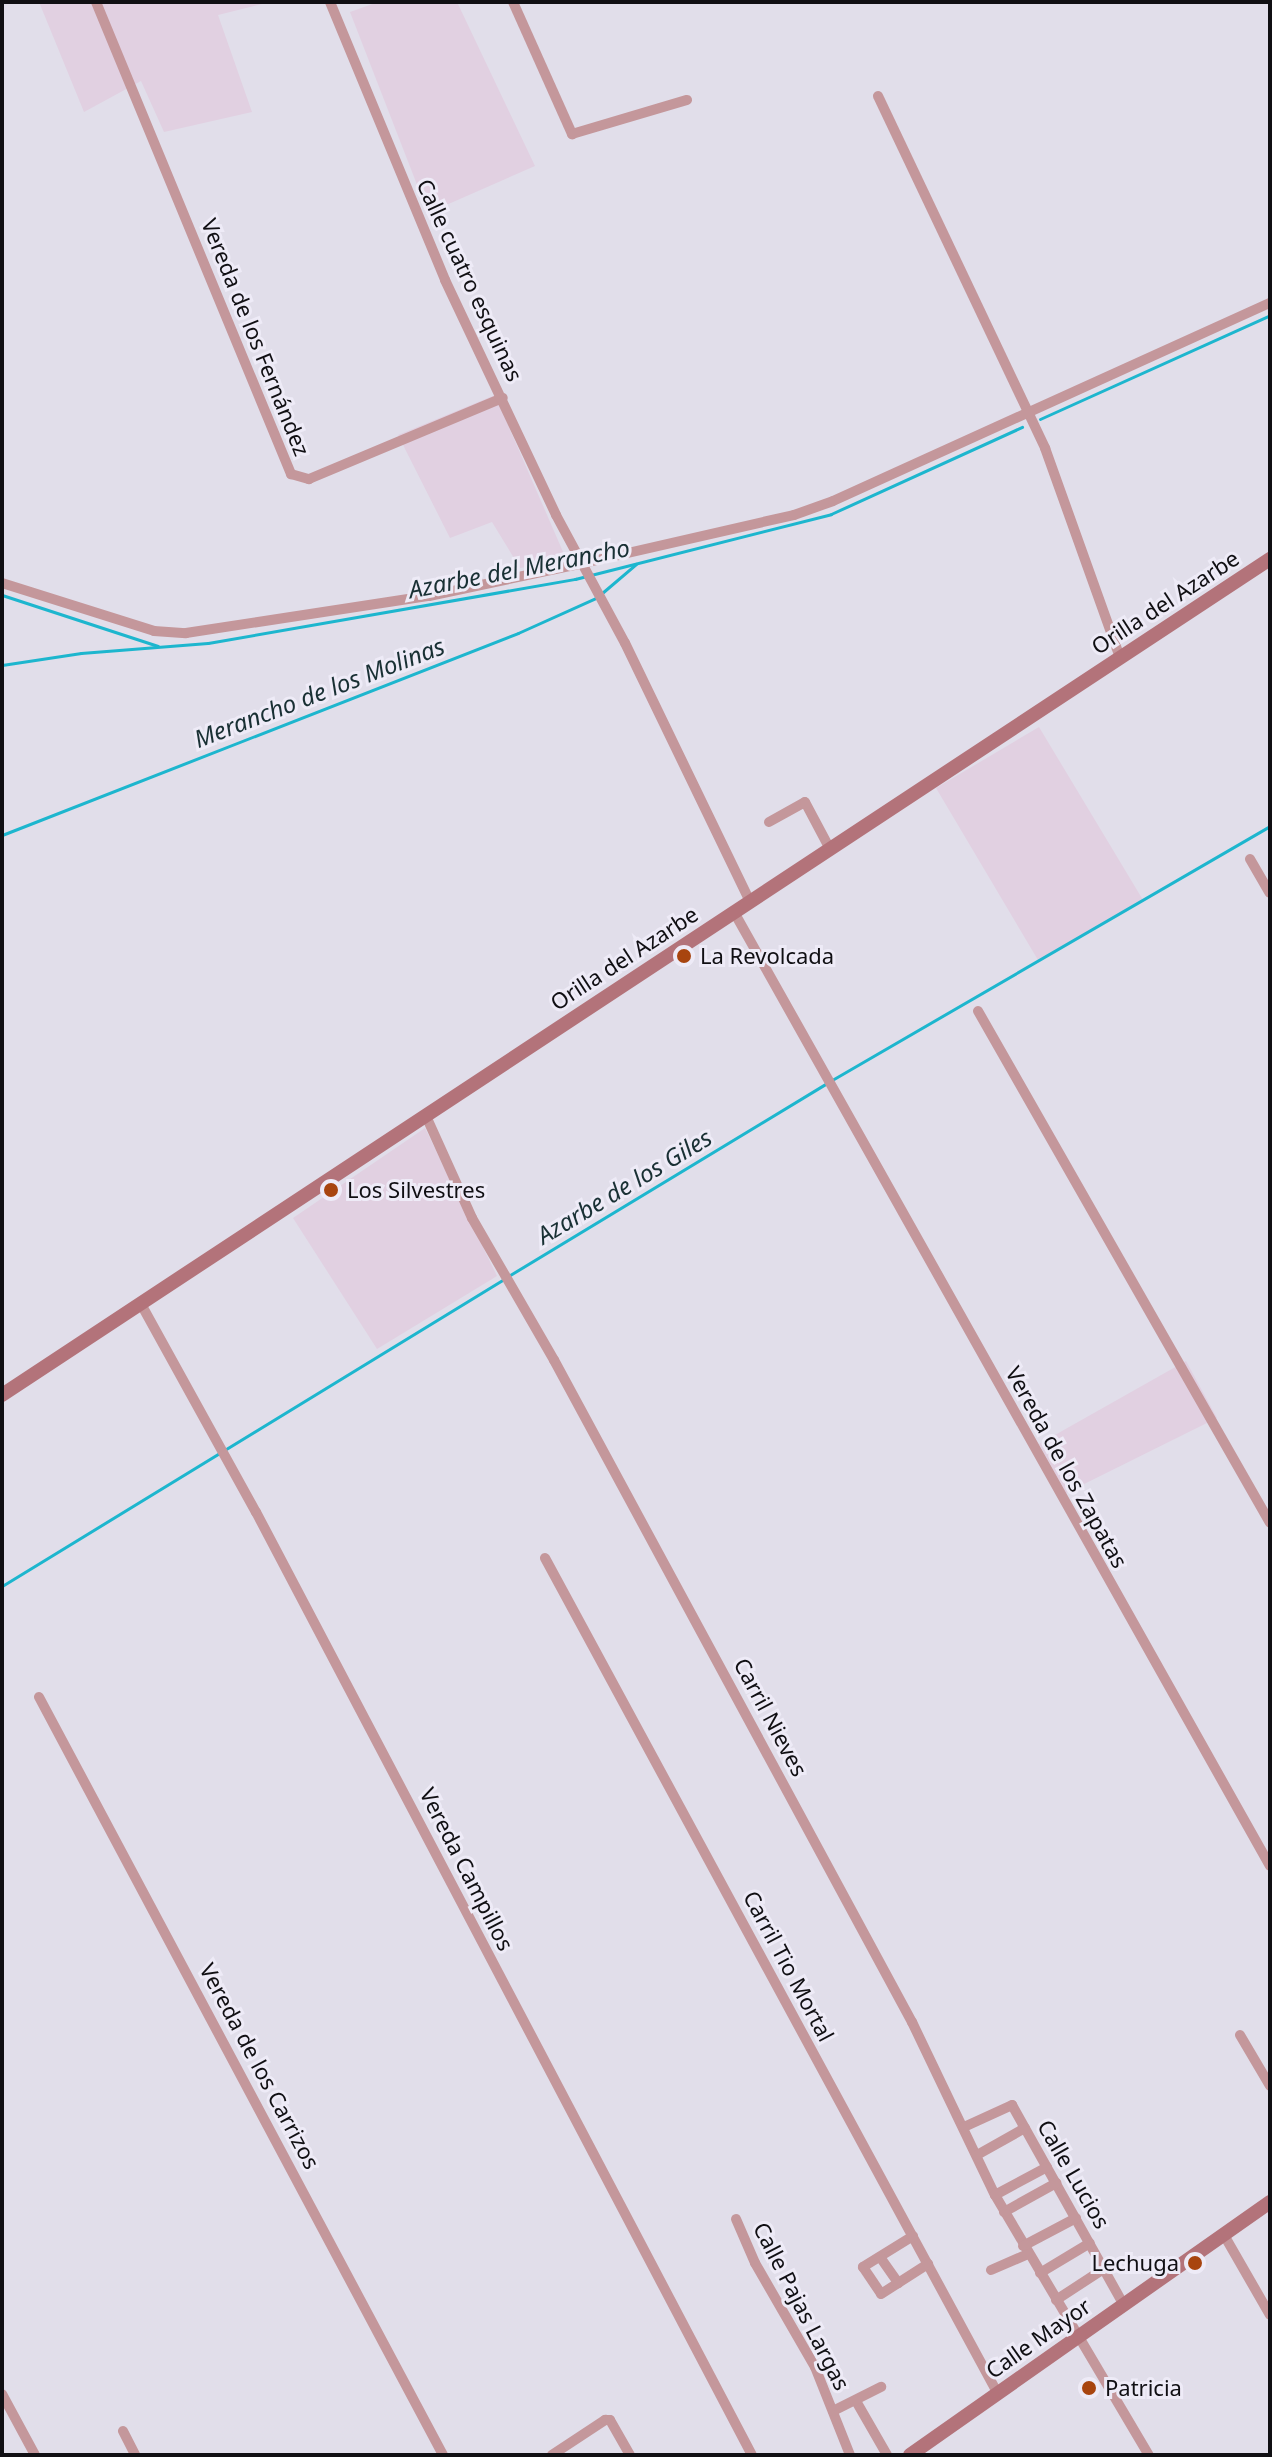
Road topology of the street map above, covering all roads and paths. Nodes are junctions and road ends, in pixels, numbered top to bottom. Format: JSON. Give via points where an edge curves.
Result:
{"nodes":[{"id":1,"x":96,"y":2,"type":"edge"},
{"id":2,"x":330,"y":2,"type":"edge"},
{"id":3,"x":513,"y":2,"type":"edge"},
{"id":4,"x":878,"y":96,"type":"dead end"},
{"id":5,"x":687,"y":100,"type":"dead end"},
{"id":6,"x":1270,"y":303,"type":"edge"},
{"id":7,"x":503,"y":398,"type":"junction"},
{"id":8,"x":1028,"y":412,"type":"junction"},
{"id":9,"x":1270,"y":559,"type":"edge"},
{"id":10,"x":587,"y":569,"type":"junction"},
{"id":11,"x":2,"y":583,"type":"edge"},
{"id":12,"x":1120,"y":658,"type":"junction"},
{"id":13,"x":769,"y":822,"type":"dead end"},
{"id":14,"x":830,"y":849,"type":"junction"},
{"id":15,"x":1250,"y":859,"type":"dead end"},
{"id":16,"x":1270,"y":893,"type":"edge"},
{"id":17,"x":750,"y":902,"type":"junction"},
{"id":18,"x":734,"y":912,"type":"junction"},
{"id":19,"x":978,"y":1011,"type":"dead end"},
{"id":20,"x":426,"y":1116,"type":"junction"},
{"id":21,"x":141,"y":1304,"type":"junction"},
{"id":22,"x":2,"y":1395,"type":"edge"},
{"id":23,"x":1270,"y":1523,"type":"edge"},
{"id":24,"x":545,"y":1558,"type":"dead end"},
{"id":25,"x":39,"y":1697,"type":"dead end"},
{"id":26,"x":1270,"y":1866,"type":"edge"},
{"id":27,"x":1240,"y":2035,"type":"dead end"},
{"id":28,"x":1270,"y":2086,"type":"edge"},
{"id":29,"x":964,"y":2127,"type":"junction"},
{"id":30,"x":1025,"y":2128,"type":"junction"},
{"id":31,"x":977,"y":2155,"type":"junction"},
{"id":32,"x":1047,"y":2167,"type":"junction"},
{"id":33,"x":1056,"y":2183,"type":"junction"},
{"id":34,"x":995,"y":2195,"type":"junction"},
{"id":35,"x":1270,"y":2202,"type":"edge"},
{"id":36,"x":1004,"y":2212,"type":"junction"},
{"id":37,"x":1076,"y":2218,"type":"junction"},
{"id":38,"x":736,"y":2219,"type":"dead end"},
{"id":39,"x":1224,"y":2235,"type":"junction"},
{"id":40,"x":913,"y":2236,"type":"junction"},
{"id":41,"x":1090,"y":2243,"type":"junction"},
{"id":42,"x":1026,"y":2250,"type":"junction"},
{"id":43,"x":880,"y":2257,"type":"junction"},
{"id":44,"x":928,"y":2264,"type":"junction"},
{"id":45,"x":1105,"y":2268,"type":"junction"},
{"id":46,"x":991,"y":2270,"type":"dead end"},
{"id":47,"x":1040,"y":2273,"type":"junction"},
{"id":48,"x":898,"y":2283,"type":"junction"},
{"id":49,"x":1056,"y":2300,"type":"junction"},
{"id":50,"x":1124,"y":2305,"type":"junction"},
{"id":51,"x":1270,"y":2315,"type":"edge"},
{"id":52,"x":1080,"y":2336,"type":"junction"},
{"id":53,"x":881,"y":2387,"type":"dead end"},
{"id":54,"x":2,"y":2394,"type":"edge"},
{"id":55,"x":998,"y":2394,"type":"junction"},
{"id":56,"x":856,"y":2401,"type":"junction"},
{"id":57,"x":833,"y":2411,"type":"junction"},
{"id":58,"x":123,"y":2431,"type":"dead end"},
{"id":59,"x":35,"y":2455,"type":"edge"},
{"id":60,"x":135,"y":2455,"type":"edge"},
{"id":61,"x":443,"y":2455,"type":"edge"},
{"id":62,"x":552,"y":2455,"type":"edge"},
{"id":63,"x":630,"y":2455,"type":"edge"},
{"id":64,"x":752,"y":2455,"type":"edge"},
{"id":65,"x":850,"y":2455,"type":"edge"},
{"id":66,"x":887,"y":2455,"type":"edge"},
{"id":67,"x":910,"y":2455,"type":"edge"},
{"id":68,"x":1149,"y":2455,"type":"edge"}],
"edges":[{"from":1,"to":7,"type":"street","name":"Vereda de los Fernández","via":[[291,474],[309,479]]},
{"from":2,"to":7,"type":"street","name":"Calle cuatro esquinas","via":[[421,228]]},
{"from":3,"to":5,"type":"street","via":[[572,134]]},
{"from":4,"to":8,"type":"street"},
{"from":6,"to":8,"type":"street"},
{"from":7,"to":10,"type":"street","name":"Calle cuatro esquinas","via":[[556,515]]},
{"from":8,"to":10,"type":"street","via":[[794,515]]},
{"from":8,"to":12,"type":"street"},
{"from":9,"to":12,"type":"street","name":"Orilla del Azarbe"},
{"from":10,"to":11,"type":"street","via":[[186,633],[154,631]]},
{"from":10,"to":17,"type":"street","name":"Calle cuatro esquinas"},
{"from":12,"to":14,"type":"street","name":"Orilla del Azarbe"},
{"from":13,"to":14,"type":"street","via":[[805,802]]},
{"from":14,"to":17,"type":"street","name":"Orilla del Azarbe"},
{"from":15,"to":16,"type":"street"},
{"from":17,"to":18,"type":"street","name":"Orilla del Azarbe"},
{"from":18,"to":20,"type":"street","name":"Orilla del Azarbe"},
{"from":18,"to":26,"type":"street","name":"Vereda de los Zapatas"},
{"from":19,"to":23,"type":"street"},
{"from":20,"to":21,"type":"street","name":"Orilla del Azarbe"},
{"from":20,"to":29,"type":"street","name":"Carril Nieves","via":[[472,1218],[718,1660]]},
{"from":21,"to":22,"type":"street","name":"Orilla del Azarbe"},
{"from":21,"to":64,"type":"street","name":"Vereda Campillos","via":[[256,1512]]},
{"from":24,"to":40,"type":"street","name":"Carril Tio Mortal"},
{"from":25,"to":61,"type":"street","name":"Vereda de los Carrizos"},
{"from":27,"to":28,"type":"street"},
{"from":29,"to":30,"type":"street","name":"Calle Lucios","via":[[1012,2105]]},
{"from":29,"to":31,"type":"street","name":"Carril Nieves"},
{"from":30,"to":31,"type":"street"},
{"from":30,"to":32,"type":"street","name":"Calle Lucios"},
{"from":31,"to":34,"type":"street","name":"Carril Nieves"},
{"from":32,"to":33,"type":"street","name":"Calle Lucios"},
{"from":32,"to":34,"type":"street"},
{"from":33,"to":36,"type":"street"},
{"from":33,"to":37,"type":"street","name":"Calle Lucios"},
{"from":34,"to":36,"type":"street","name":"Carril Nieves"},
{"from":35,"to":39,"type":"street","name":"Calle Mayor"},
{"from":36,"to":42,"type":"street","name":"Carril Nieves"},
{"from":37,"to":41,"type":"street","name":"Calle Lucios"},
{"from":37,"to":42,"type":"street"},
{"from":38,"to":57,"type":"street","name":"Calle Pajas Largas"},
{"from":39,"to":50,"type":"street","name":"Calle Mayor"},
{"from":39,"to":51,"type":"street"},
{"from":40,"to":43,"type":"street"},
{"from":40,"to":44,"type":"street","name":"Carril Tio Mortal"},
{"from":41,"to":45,"type":"street","name":"Calle Lucios"},
{"from":41,"to":47,"type":"street"},
{"from":42,"to":46,"type":"street"},
{"from":42,"to":47,"type":"street","name":"Carril Nieves"},
{"from":43,"to":48,"type":"street"},
{"from":43,"to":48,"type":"street","via":[[863,2267],[881,2294]]},
{"from":44,"to":48,"type":"street"},
{"from":44,"to":55,"type":"street","name":"Carril Tio Mortal"},
{"from":45,"to":49,"type":"street"},
{"from":45,"to":50,"type":"street","name":"Calle Lucios"},
{"from":47,"to":49,"type":"street","name":"Carril Nieves"},
{"from":49,"to":52,"type":"street","name":"Carril Nieves"},
{"from":50,"to":52,"type":"street","name":"Calle Mayor"},
{"from":52,"to":55,"type":"street","name":"Calle Mayor"},
{"from":52,"to":68,"type":"street","name":"Carril Nieves"},
{"from":53,"to":56,"type":"street"},
{"from":54,"to":59,"type":"street"},
{"from":55,"to":67,"type":"street","name":"Calle Mayor"},
{"from":56,"to":57,"type":"street"},
{"from":56,"to":66,"type":"street"},
{"from":57,"to":65,"type":"street","name":"Calle Pajas Largas"},
{"from":58,"to":60,"type":"street"},
{"from":62,"to":63,"type":"street","via":[[610,2420]]}]}
